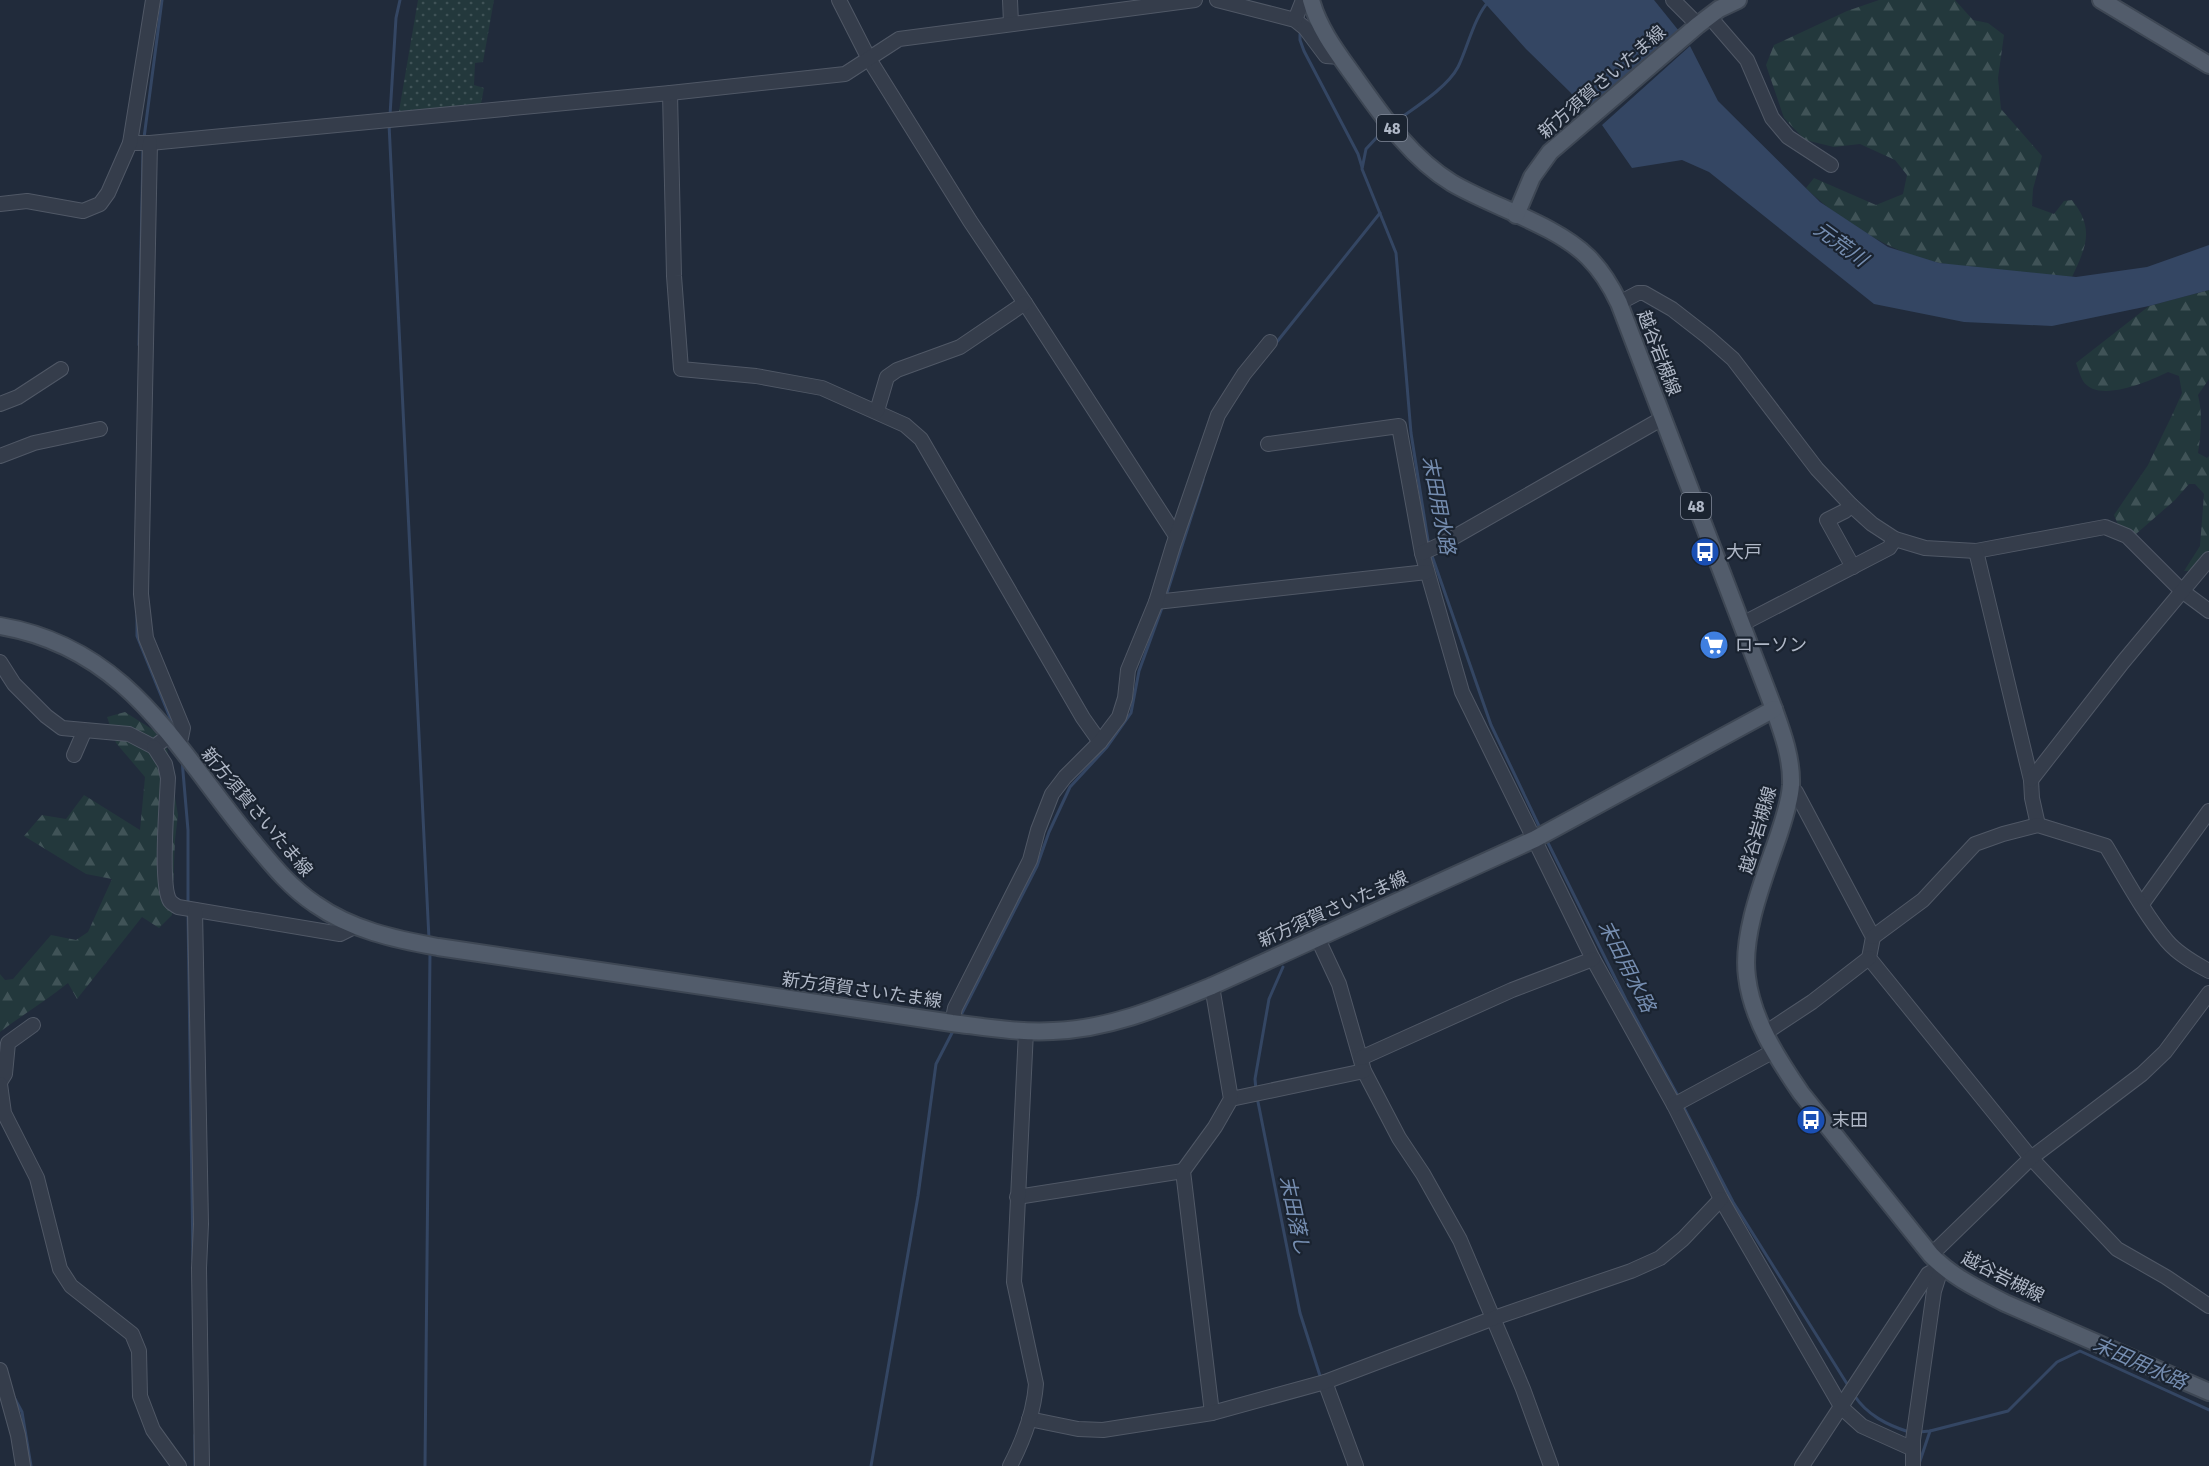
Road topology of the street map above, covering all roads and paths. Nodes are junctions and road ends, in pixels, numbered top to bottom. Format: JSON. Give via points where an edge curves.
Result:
{"nodes":[{"id":1,"x":153,"y":0,"type":"edge"},
{"id":2,"x":839,"y":0,"type":"edge"},
{"id":3,"x":1010,"y":0,"type":"edge"},
{"id":4,"x":1195,"y":0,"type":"edge"},
{"id":5,"x":1217,"y":0,"type":"edge"},
{"id":6,"x":1303,"y":0,"type":"edge"},
{"id":7,"x":1311,"y":0,"type":"edge"},
{"id":8,"x":1673,"y":0,"type":"edge"},
{"id":9,"x":1738,"y":0,"type":"edge"},
{"id":10,"x":2101,"y":0,"type":"edge"},
{"id":11,"x":1295,"y":20,"type":"junction"},
{"id":12,"x":1011,"y":23,"type":"junction"},
{"id":13,"x":1699,"y":23,"type":"junction"},
{"id":14,"x":1340,"y":57,"type":"junction"},
{"id":15,"x":868,"y":59,"type":"junction"},
{"id":16,"x":2209,"y":65,"type":"edge"},
{"id":17,"x":670,"y":93,"type":"junction"},
{"id":18,"x":130,"y":143,"type":"junction"},
{"id":19,"x":150,"y":143,"type":"junction"},
{"id":20,"x":1831,"y":165,"type":"dead end"},
{"id":21,"x":0,"y":204,"type":"edge"},
{"id":22,"x":1516,"y":215,"type":"junction"},
{"id":23,"x":1025,"y":303,"type":"junction"},
{"id":24,"x":1619,"y":303,"type":"junction"},
{"id":25,"x":1270,"y":342,"type":"dead end"},
{"id":26,"x":61,"y":369,"type":"dead end"},
{"id":27,"x":0,"y":404,"type":"edge"},
{"id":28,"x":877,"y":411,"type":"junction"},
{"id":29,"x":1663,"y":418,"type":"junction"},
{"id":30,"x":100,"y":429,"type":"dead end"},
{"id":31,"x":1268,"y":444,"type":"dead end"},
{"id":32,"x":0,"y":456,"type":"edge"},
{"id":33,"x":1851,"y":505,"type":"junction"},
{"id":34,"x":1176,"y":536,"type":"junction"},
{"id":35,"x":1895,"y":539,"type":"junction"},
{"id":36,"x":1976,"y":551,"type":"junction"},
{"id":37,"x":1422,"y":554,"type":"junction"},
{"id":38,"x":2209,"y":560,"type":"edge"},
{"id":39,"x":1853,"y":567,"type":"junction"},
{"id":40,"x":1427,"y":572,"type":"junction"},
{"id":41,"x":2182,"y":591,"type":"junction"},
{"id":42,"x":1156,"y":602,"type":"junction"},
{"id":43,"x":2209,"y":611,"type":"edge"},
{"id":44,"x":1742,"y":624,"type":"junction"},
{"id":45,"x":0,"y":626,"type":"edge"},
{"id":46,"x":0,"y":662,"type":"edge"},
{"id":47,"x":1774,"y":709,"type":"junction"},
{"id":48,"x":84,"y":732,"type":"junction"},
{"id":49,"x":174,"y":740,"type":"junction"},
{"id":50,"x":1100,"y":742,"type":"junction"},
{"id":51,"x":154,"y":747,"type":"junction"},
{"id":52,"x":74,"y":755,"type":"dead end"},
{"id":53,"x":2031,"y":780,"type":"junction"},
{"id":54,"x":1791,"y":788,"type":"junction"},
{"id":55,"x":2209,"y":811,"type":"edge"},
{"id":56,"x":2038,"y":825,"type":"junction"},
{"id":57,"x":1535,"y":839,"type":"junction"},
{"id":58,"x":2142,"y":904,"type":"junction"},
{"id":59,"x":195,"y":910,"type":"junction"},
{"id":60,"x":356,"y":926,"type":"junction"},
{"id":61,"x":1873,"y":937,"type":"junction"},
{"id":62,"x":1317,"y":938,"type":"junction"},
{"id":63,"x":1869,"y":958,"type":"junction"},
{"id":64,"x":1593,"y":959,"type":"junction"},
{"id":65,"x":2209,"y":971,"type":"edge"},
{"id":66,"x":1212,"y":986,"type":"junction"},
{"id":67,"x":2209,"y":993,"type":"edge"},
{"id":68,"x":952,"y":1023,"type":"junction"},
{"id":69,"x":33,"y":1025,"type":"dead end"},
{"id":70,"x":1026,"y":1031,"type":"junction"},
{"id":71,"x":1765,"y":1033,"type":"junction"},
{"id":72,"x":1774,"y":1051,"type":"junction"},
{"id":73,"x":1362,"y":1064,"type":"junction"},
{"id":74,"x":1,"y":1076,"type":"edge"},
{"id":75,"x":1231,"y":1100,"type":"junction"},
{"id":76,"x":1674,"y":1105,"type":"junction"},
{"id":77,"x":2031,"y":1158,"type":"junction"},
{"id":78,"x":1183,"y":1171,"type":"junction"},
{"id":79,"x":1017,"y":1197,"type":"junction"},
{"id":80,"x":1721,"y":1199,"type":"junction"},
{"id":81,"x":1936,"y":1261,"type":"junction"},
{"id":82,"x":2209,"y":1306,"type":"edge"},
{"id":83,"x":1494,"y":1318,"type":"junction"},
{"id":84,"x":0,"y":1370,"type":"edge"},
{"id":85,"x":1325,"y":1382,"type":"junction"},
{"id":86,"x":2209,"y":1392,"type":"edge"},
{"id":87,"x":1842,"y":1408,"type":"junction"},
{"id":88,"x":1212,"y":1413,"type":"junction"},
{"id":89,"x":1029,"y":1419,"type":"junction"},
{"id":90,"x":1913,"y":1449,"type":"junction"},
{"id":91,"x":23,"y":1466,"type":"edge"},
{"id":92,"x":178,"y":1466,"type":"edge"},
{"id":93,"x":202,"y":1466,"type":"edge"},
{"id":94,"x":1010,"y":1466,"type":"edge"},
{"id":95,"x":1356,"y":1466,"type":"edge"},
{"id":96,"x":1551,"y":1466,"type":"edge"},
{"id":97,"x":1802,"y":1466,"type":"edge"},
{"id":98,"x":1913,"y":1466,"type":"edge"}],
"edges":[{"from":1,"to":18,"type":"street"},
{"from":2,"to":15,"type":"street"},
{"from":3,"to":12,"type":"street"},
{"from":4,"to":12,"type":"street"},
{"from":5,"to":11,"type":"street"},
{"from":6,"to":11,"type":"street"},
{"from":7,"to":14,"type":"main road","name":"越谷岩槻線","number":"48"},
{"from":8,"to":13,"type":"street"},
{"from":9,"to":13,"type":"main road","name":"新方須賀さいたま線"},
{"from":10,"to":16,"type":"main road"},
{"from":11,"to":14,"type":"street","via":[[1326,56]]},
{"from":12,"to":15,"type":"street","via":[[899,39]]},
{"from":13,"to":20,"type":"street","via":[[1746,60],[1772,118],[1788,137]]},
{"from":13,"to":22,"type":"main road","name":"新方須賀さいたま線","via":[[1550,152]]},
{"from":14,"to":22,"type":"main road","name":"越谷岩槻線","number":"48","via":[[1389,124],[1420,158],[1449,181]]},
{"from":15,"to":17,"type":"street","via":[[845,74]]},
{"from":15,"to":23,"type":"street"},
{"from":17,"to":19,"type":"street"},
{"from":17,"to":28,"type":"street","via":[[674,276],[681,369],[822,387]]},
{"from":18,"to":19,"type":"street"},
{"from":18,"to":21,"type":"street","via":[[100,204],[84,211],[27,201]]},
{"from":19,"to":49,"type":"street","via":[[141,594],[146,638],[183,728],[181,738]]},
{"from":22,"to":24,"type":"main road","name":"越谷岩槻線","number":"48","via":[[1555,234],[1588,257]]},
{"from":23,"to":28,"type":"street","via":[[960,347],[887,377]]},
{"from":23,"to":34,"type":"street"},
{"from":24,"to":29,"type":"main road","name":"越谷岩槻線","number":"48"},
{"from":24,"to":33,"type":"street","via":[[1644,293],[1708,337],[1733,359]]},
{"from":25,"to":34,"type":"street","via":[[1218,415]]},
{"from":26,"to":27,"type":"street"},
{"from":28,"to":50,"type":"street","via":[[905,424],[921,439]]},
{"from":29,"to":37,"type":"street"},
{"from":29,"to":44,"type":"main road","name":"越谷岩槻線","number":"48"},
{"from":30,"to":32,"type":"street","via":[[34,443]]},
{"from":31,"to":37,"type":"street","via":[[1399,426]]},
{"from":33,"to":35,"type":"street"},
{"from":33,"to":39,"type":"street","via":[[1827,520]]},
{"from":34,"to":42,"type":"street"},
{"from":35,"to":36,"type":"street","via":[[1925,548]]},
{"from":35,"to":39,"type":"street","via":[[1889,548]]},
{"from":36,"to":41,"type":"street","via":[[2105,527],[2127,536]]},
{"from":36,"to":53,"type":"street"},
{"from":37,"to":40,"type":"street"},
{"from":38,"to":41,"type":"street"},
{"from":39,"to":44,"type":"street"},
{"from":40,"to":42,"type":"street"},
{"from":40,"to":57,"type":"street","via":[[1462,692]]},
{"from":41,"to":43,"type":"street"},
{"from":41,"to":53,"type":"street"},
{"from":42,"to":50,"type":"street","via":[[1128,670],[1119,717]]},
{"from":44,"to":47,"type":"main road","name":"越谷岩槻線","number":"48"},
{"from":45,"to":49,"type":"main road","name":"新方須賀さいたま線","via":[[42,635],[91,659],[135,695]]},
{"from":46,"to":48,"type":"street","via":[[14,684],[46,716],[62,728]]},
{"from":47,"to":54,"type":"main road","name":"越谷岩槻線","number":"48","via":[[1788,753]]},
{"from":47,"to":57,"type":"main road","name":"新方須賀さいたま線"},
{"from":48,"to":51,"type":"street","via":[[129,734]]},
{"from":48,"to":52,"type":"street"},
{"from":49,"to":51,"type":"street","via":[[166,738]]},
{"from":49,"to":60,"type":"main road","name":"新方須賀さいたま線","via":[[284,879],[315,904]]},
{"from":50,"to":68,"type":"street","via":[[1052,794],[1030,860],[955,1008]]},
{"from":51,"to":59,"type":"street","via":[[165,764],[168,778],[167,890],[170,901],[178,907]]},
{"from":53,"to":56,"type":"street"},
{"from":54,"to":61,"type":"street"},
{"from":54,"to":71,"type":"main road","name":"越谷岩槻線","number":"48","via":[[1747,951],[1746,977]]},
{"from":55,"to":58,"type":"street"},
{"from":56,"to":58,"type":"street","via":[[2106,846]]},
{"from":56,"to":61,"type":"street","via":[[1975,844],[1923,900]]},
{"from":57,"to":62,"type":"main road","name":"新方須賀さいたま線"},
{"from":57,"to":64,"type":"street"},
{"from":58,"to":65,"type":"street","via":[[2168,942]]},
{"from":59,"to":60,"type":"street","via":[[340,934]]},
{"from":59,"to":93,"type":"street"},
{"from":60,"to":68,"type":"main road","name":"新方須賀さいたま線","via":[[397,940],[438,947]]},
{"from":61,"to":63,"type":"street"},
{"from":62,"to":66,"type":"main road","name":"新方須賀さいたま線"},
{"from":62,"to":73,"type":"street","via":[[1339,984]]},
{"from":63,"to":71,"type":"street"},
{"from":63,"to":77,"type":"street"},
{"from":64,"to":73,"type":"street","via":[[1512,990]]},
{"from":64,"to":76,"type":"street"},
{"from":66,"to":70,"type":"main road","name":"新方須賀さいたま線","via":[[1115,1023]]},
{"from":66,"to":75,"type":"street"},
{"from":67,"to":77,"type":"street","via":[[2165,1052],[2142,1074]]},
{"from":68,"to":70,"type":"main road","name":"新方須賀さいたま線"},
{"from":69,"to":74,"type":"street","via":[[9,1043]]},
{"from":70,"to":79,"type":"street"},
{"from":71,"to":72,"type":"main road","name":"越谷岩槻線","number":"48"},
{"from":72,"to":76,"type":"street"},
{"from":72,"to":81,"type":"main road","name":"越谷岩槻線","number":"48","via":[[1801,1093]]},
{"from":73,"to":75,"type":"street"},
{"from":73,"to":83,"type":"street","via":[[1399,1138],[1460,1240]]},
{"from":74,"to":92,"type":"street","via":[[4,1113],[37,1178],[60,1269],[71,1286],[132,1334],[139,1351],[140,1396],[153,1430]]},
{"from":75,"to":78,"type":"street"},
{"from":76,"to":80,"type":"street"},
{"from":77,"to":81,"type":"street"},
{"from":77,"to":82,"type":"street","via":[[2117,1249]]},
{"from":78,"to":79,"type":"street"},
{"from":78,"to":88,"type":"street"},
{"from":79,"to":89,"type":"street","via":[[1014,1282],[1036,1384]]},
{"from":80,"to":83,"type":"street","via":[[1660,1258]]},
{"from":80,"to":87,"type":"street"},
{"from":81,"to":86,"type":"main road","name":"越谷岩槻線","number":"48","via":[[1968,1284],[2005,1303]]},
{"from":81,"to":87,"type":"street"},
{"from":81,"to":90,"type":"street"},
{"from":83,"to":85,"type":"street"},
{"from":83,"to":96,"type":"street"},
{"from":84,"to":91,"type":"street"},
{"from":85,"to":88,"type":"street"},
{"from":85,"to":95,"type":"street"},
{"from":87,"to":90,"type":"street","via":[[1862,1426]]},
{"from":87,"to":97,"type":"street"},
{"from":88,"to":89,"type":"street","via":[[1103,1430]]},
{"from":89,"to":94,"type":"street"},
{"from":90,"to":98,"type":"street"}]}
